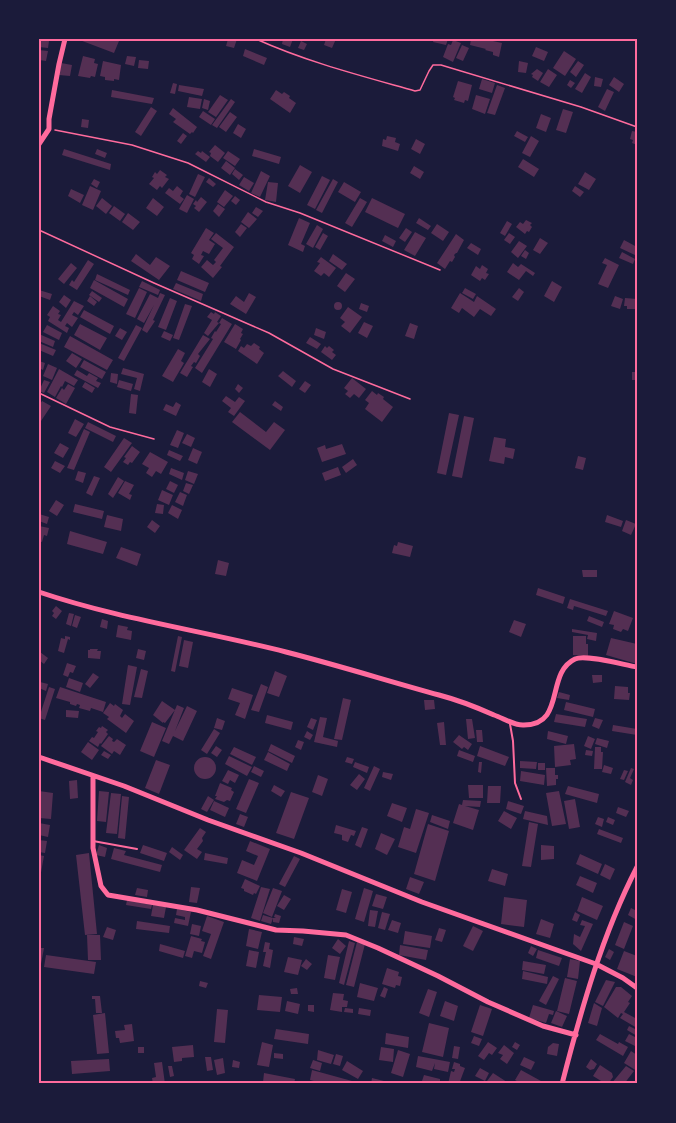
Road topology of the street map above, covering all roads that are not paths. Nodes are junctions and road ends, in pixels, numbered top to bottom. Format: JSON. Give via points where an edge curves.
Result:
{"nodes":[{"id":1,"x":65,"y":39,"type":"edge"},
{"id":2,"x":39,"y":144,"type":"edge"},
{"id":3,"x":39,"y":592,"type":"edge"},
{"id":4,"x":637,"y":667,"type":"edge"},
{"id":5,"x":510,"y":721,"type":"junction"},
{"id":6,"x":39,"y":757,"type":"edge"},
{"id":7,"x":93,"y":776,"type":"junction"},
{"id":8,"x":521,"y":799,"type":"dead end"},
{"id":9,"x":93,"y":841,"type":"junction"},
{"id":10,"x":137,"y":849,"type":"dead end"},
{"id":11,"x":637,"y":867,"type":"edge"},
{"id":12,"x":596,"y":964,"type":"junction"},
{"id":13,"x":637,"y":988,"type":"edge"},
{"id":14,"x":576,"y":1035,"type":"junction"},
{"id":15,"x":562,"y":1084,"type":"edge"}],
"edges":[{"from":1,"to":2,"type":"street","via":[[49,129]]},
{"from":3,"to":5,"type":"street","via":[[286,652],[458,700]]},
{"from":4,"to":5,"type":"street","via":[[575,658],[558,680],[547,716],[537,724],[521,726]]},
{"from":5,"to":8,"type":"lane","via":[[515,783]]},
{"from":6,"to":7,"type":"street"},
{"from":7,"to":9,"type":"street"},
{"from":7,"to":12,"type":"street"},
{"from":9,"to":10,"type":"lane"},
{"from":9,"to":14,"type":"street","via":[[101,886],[108,895],[197,910],[276,930],[346,935],[506,1011]]},
{"from":11,"to":12,"type":"street"},
{"from":12,"to":13,"type":"street"},
{"from":12,"to":14,"type":"street"},
{"from":14,"to":15,"type":"street"}]}
